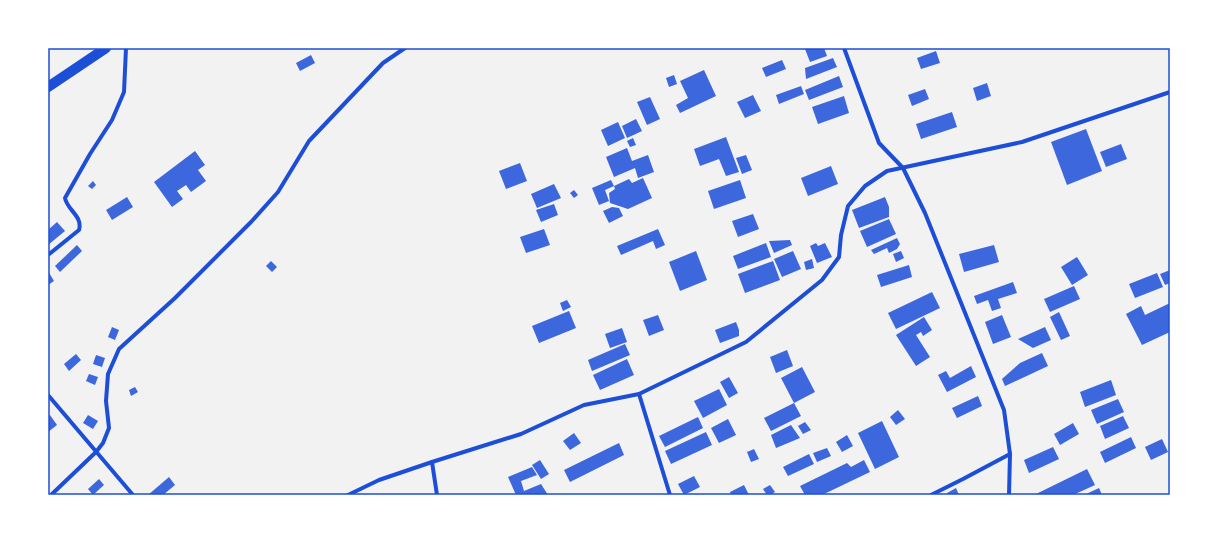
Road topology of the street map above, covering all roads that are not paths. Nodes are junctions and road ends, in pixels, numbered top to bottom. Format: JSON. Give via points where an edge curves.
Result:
{"nodes":[{"id":1,"x":106,"y":48,"type":"edge"},
{"id":2,"x":126,"y":48,"type":"edge"},
{"id":3,"x":405,"y":48,"type":"edge"},
{"id":4,"x":844,"y":48,"type":"edge"},
{"id":5,"x":48,"y":87,"type":"edge"},
{"id":6,"x":1170,"y":92,"type":"edge"},
{"id":7,"x":903,"y":168,"type":"junction"},
{"id":8,"x":48,"y":255,"type":"edge"},
{"id":9,"x":639,"y":394,"type":"junction"},
{"id":10,"x":48,"y":395,"type":"edge"},
{"id":11,"x":96,"y":452,"type":"junction"},
{"id":12,"x":1010,"y":454,"type":"junction"},
{"id":13,"x":432,"y":462,"type":"junction"},
{"id":14,"x":51,"y":495,"type":"edge"},
{"id":15,"x":132,"y":495,"type":"edge"},
{"id":16,"x":348,"y":495,"type":"edge"},
{"id":17,"x":437,"y":495,"type":"edge"},
{"id":18,"x":670,"y":495,"type":"edge"},
{"id":19,"x":931,"y":495,"type":"edge"},
{"id":20,"x":1009,"y":495,"type":"edge"}],
"edges":[{"from":1,"to":5,"type":"main road"},
{"from":2,"to":8,"type":"street","via":[[124,92],[112,120],[65,198],[79,220],[80,230]]},
{"from":3,"to":11,"type":"street","via":[[383,63],[310,141],[278,192],[251,222],[175,298],[119,348],[108,374],[108,428],[103,443]]},
{"from":4,"to":7,"type":"street","via":[[879,143]]},
{"from":6,"to":7,"type":"street","via":[[1022,142]]},
{"from":7,"to":9,"type":"street","via":[[887,171],[865,186],[848,206],[838,257],[822,280],[746,342]]},
{"from":7,"to":12,"type":"street","via":[[925,213],[1004,410]]},
{"from":9,"to":13,"type":"street","via":[[584,405],[521,434]]},
{"from":9,"to":18,"type":"street"},
{"from":10,"to":11,"type":"street"},
{"from":11,"to":14,"type":"street"},
{"from":11,"to":15,"type":"street"},
{"from":12,"to":19,"type":"street"},
{"from":12,"to":20,"type":"street"},
{"from":13,"to":16,"type":"street","via":[[379,480]]},
{"from":13,"to":17,"type":"street"}]}
